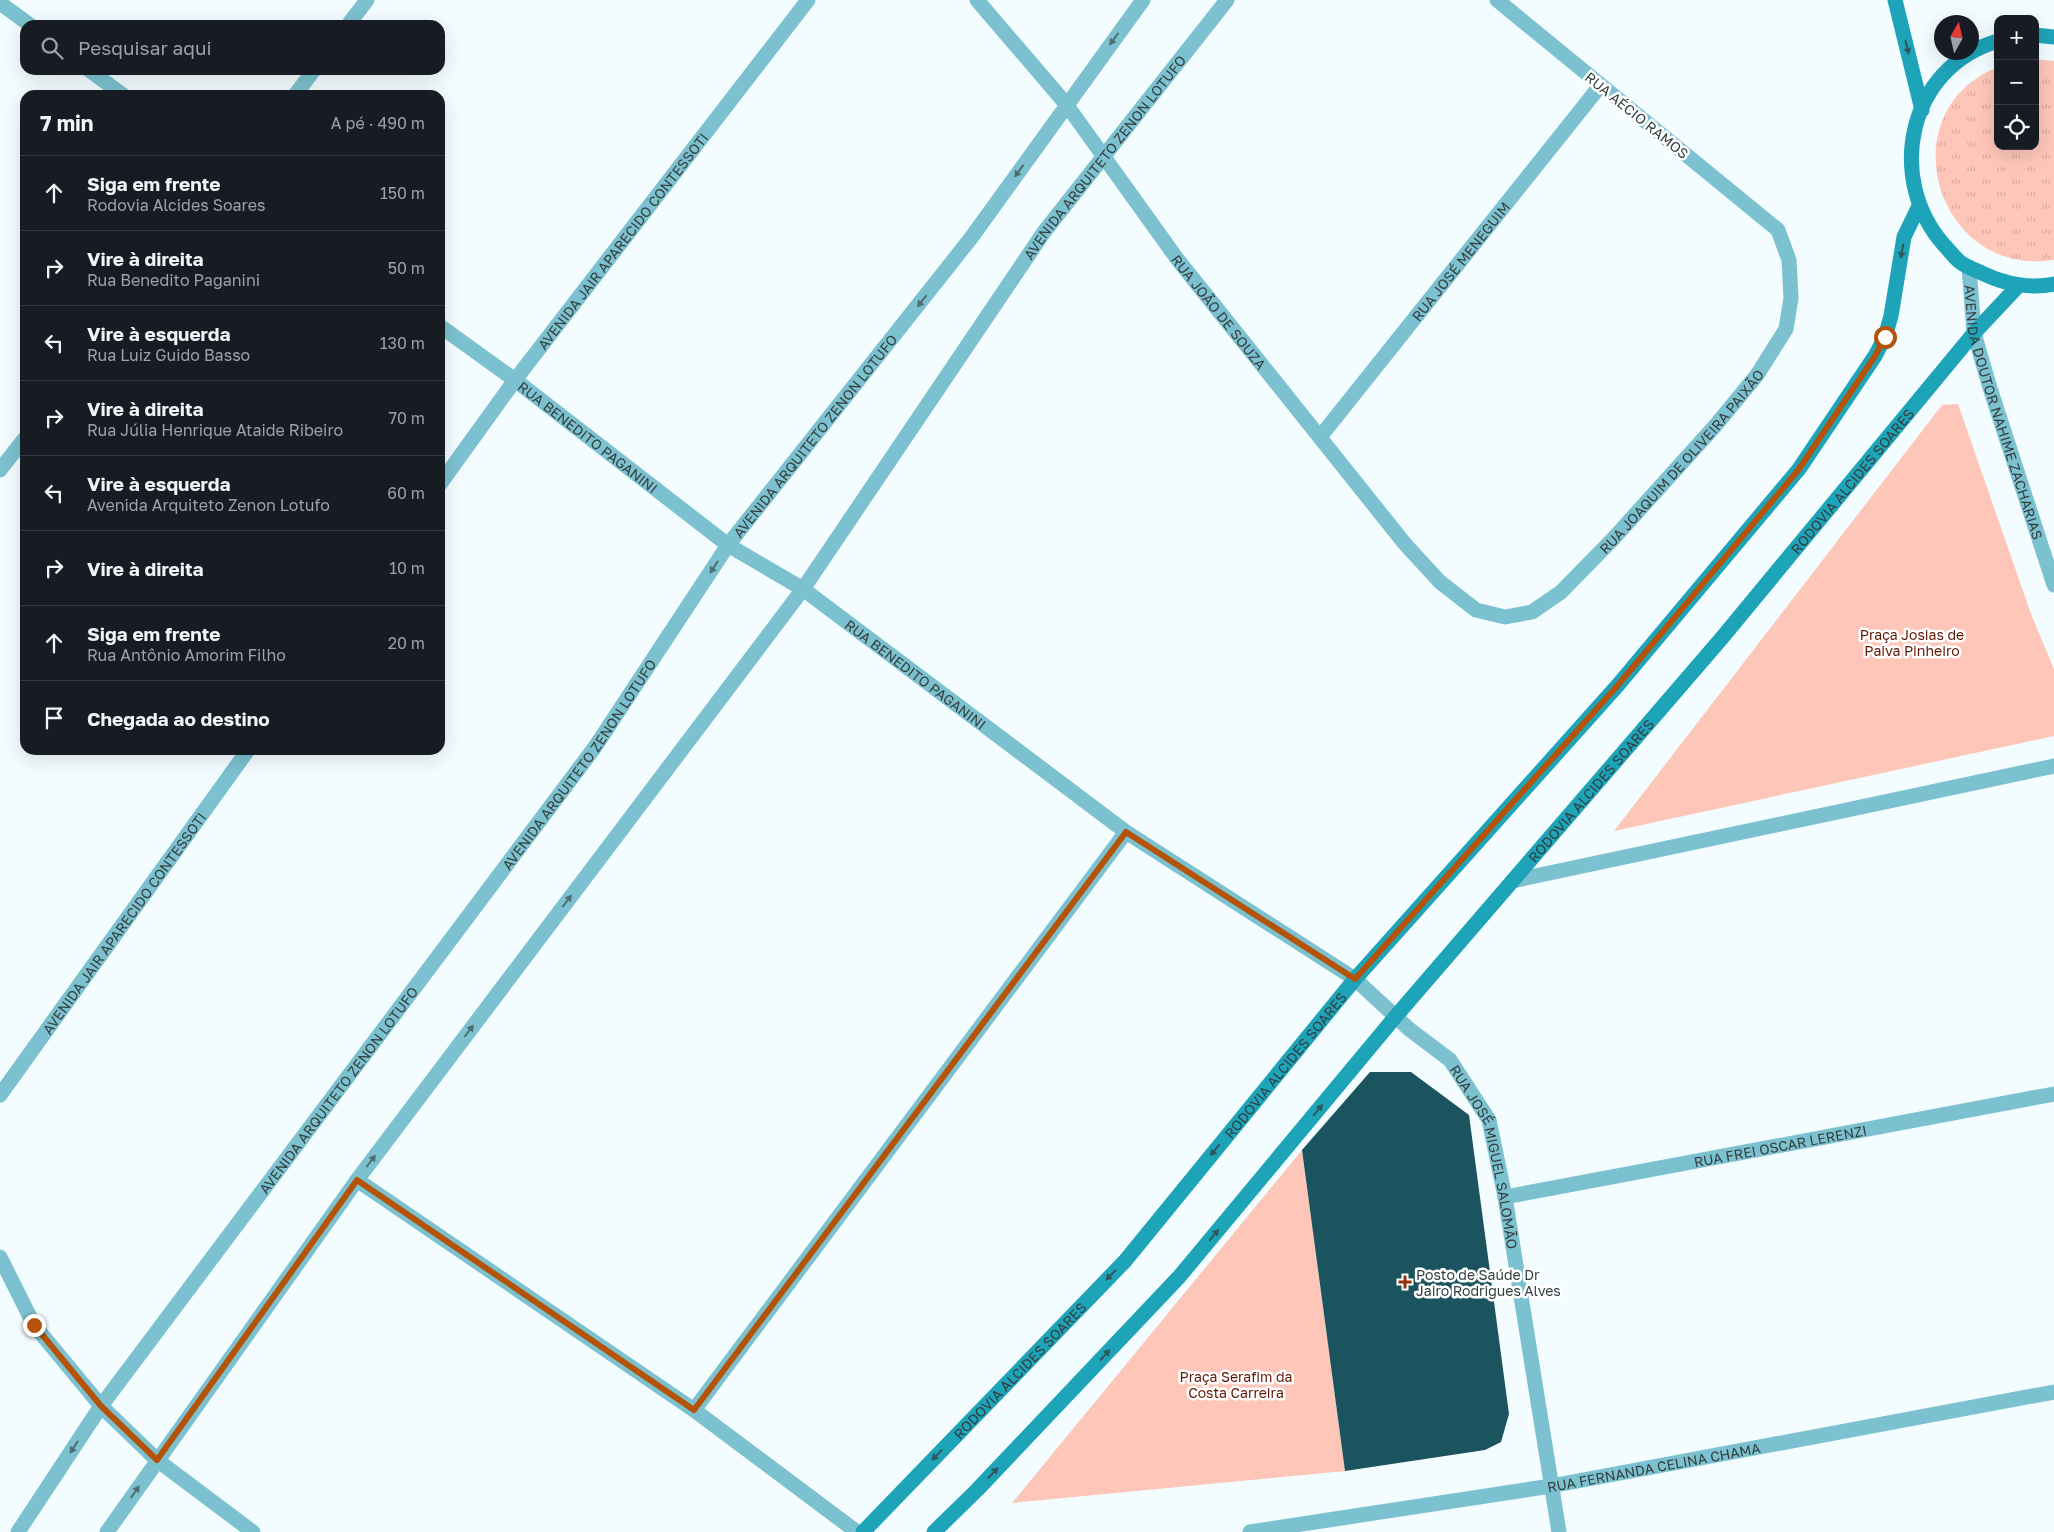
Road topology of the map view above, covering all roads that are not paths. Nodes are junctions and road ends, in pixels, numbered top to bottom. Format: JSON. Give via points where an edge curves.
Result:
{"nodes":[{"id":1,"x":367,"y":0,"type":"edge"},
{"id":2,"x":808,"y":0,"type":"edge"},
{"id":3,"x":977,"y":0,"type":"edge"},
{"id":4,"x":1143,"y":0,"type":"edge"},
{"id":5,"x":1228,"y":0,"type":"edge"},
{"id":6,"x":1497,"y":0,"type":"edge"},
{"id":7,"x":1895,"y":0,"type":"edge"},
{"id":8,"x":0,"y":3,"type":"edge"},
{"id":9,"x":23,"y":20,"type":"edge"},
{"id":10,"x":352,"y":20,"type":"edge"},
{"id":11,"x":2039,"y":35,"type":"edge"},
{"id":12,"x":2054,"y":37,"type":"edge"},
{"id":13,"x":1994,"y":43,"type":"edge"},
{"id":14,"x":96,"y":75,"type":"edge"},
{"id":15,"x":310,"y":75,"type":"edge"},
{"id":16,"x":1600,"y":86,"type":"junction"},
{"id":17,"x":116,"y":90,"type":"edge"},
{"id":18,"x":299,"y":90,"type":"edge"},
{"id":19,"x":1066,"y":104,"type":"junction"},
{"id":20,"x":1922,"y":110,"type":"junction"},
{"id":21,"x":1104,"y":156,"type":"junction"},
{"id":22,"x":1919,"y":206,"type":"junction"},
{"id":23,"x":1778,"y":230,"type":"joint"},
{"id":24,"x":1969,"y":266,"type":"junction"},
{"id":25,"x":2054,"y":284,"type":"edge"},
{"id":26,"x":2019,"y":285,"type":"junction"},
{"id":27,"x":445,"y":330,"type":"edge"},
{"id":28,"x":1974,"y":332,"type":"junction"},
{"id":29,"x":515,"y":380,"type":"junction"},
{"id":30,"x":1320,"y":437,"type":"junction"},
{"id":31,"x":20,"y":444,"type":"edge"},
{"id":32,"x":0,"y":470,"type":"edge"},
{"id":33,"x":445,"y":477,"type":"edge"},
{"id":34,"x":728,"y":546,"type":"junction"},
{"id":35,"x":2054,"y":585,"type":"edge"},
{"id":36,"x":803,"y":589,"type":"junction"},
{"id":37,"x":1476,"y":610,"type":"joint"},
{"id":38,"x":244,"y":755,"type":"edge"},
{"id":39,"x":2054,"y":766,"type":"edge"},
{"id":40,"x":1126,"y":832,"type":"junction"},
{"id":41,"x":1512,"y":881,"type":"junction"},
{"id":42,"x":1355,"y":979,"type":"junction"},
{"id":43,"x":1396,"y":1016,"type":"junction"},
{"id":44,"x":2054,"y":1094,"type":"edge"},
{"id":45,"x":0,"y":1095,"type":"edge"},
{"id":46,"x":357,"y":1180,"type":"junction"},
{"id":47,"x":1505,"y":1197,"type":"junction"},
{"id":48,"x":0,"y":1257,"type":"edge"},
{"id":49,"x":2054,"y":1392,"type":"edge"},
{"id":50,"x":101,"y":1406,"type":"junction"},
{"id":51,"x":694,"y":1410,"type":"junction"},
{"id":52,"x":157,"y":1460,"type":"junction"},
{"id":53,"x":1551,"y":1486,"type":"junction"},
{"id":54,"x":18,"y":1532,"type":"edge"},
{"id":55,"x":107,"y":1532,"type":"edge"},
{"id":56,"x":253,"y":1532,"type":"edge"},
{"id":57,"x":857,"y":1532,"type":"edge"},
{"id":58,"x":863,"y":1532,"type":"edge"},
{"id":59,"x":934,"y":1532,"type":"edge"},
{"id":60,"x":1250,"y":1532,"type":"edge"},
{"id":61,"x":1559,"y":1532,"type":"edge"}],
"edges":[{"from":1,"to":10,"type":"street"},
{"from":2,"to":29,"type":"street","name":"AVENIDA JAIR APARECIDO CONTESSOTI"},
{"from":3,"to":19,"type":"street","name":"RUA JOÃO DE SOUZA"},
{"from":4,"to":19,"type":"street","name":"AVENIDA ARQUITETO ZENON LOTUFO","one_way":true},
{"from":5,"to":21,"type":"street","name":"AVENIDA ARQUITETO ZENON LOTUFO"},
{"from":6,"to":16,"type":"street","name":"RUA AÉCIO RAMOS"},
{"from":7,"to":20,"type":"main road","one_way":true},
{"from":8,"to":9,"type":"street"},
{"from":11,"to":12,"type":"main road"},
{"from":13,"to":20,"type":"main road","via":[[1968,54],[1949,69],[1933,88]]},
{"from":14,"to":17,"type":"street"},
{"from":15,"to":18,"type":"street"},
{"from":16,"to":23,"type":"street","name":"RUA AÉCIO RAMOS"},
{"from":16,"to":30,"type":"street","name":"RUA JOSÉ MENEGUIM"},
{"from":19,"to":21,"type":"street","name":"RUA JOÃO DE SOUZA"},
{"from":19,"to":34,"type":"street","name":"AVENIDA ARQUITETO ZENON LOTUFO","one_way":true,"via":[[971,238]]},
{"from":20,"to":22,"type":"main road","via":[[1913,132],[1910,156]]},
{"from":21,"to":30,"type":"street","name":"RUA JOÃO DE SOUZA","via":[[1178,260]]},
{"from":21,"to":36,"type":"street","name":"AVENIDA ARQUITETO ZENON LOTUFO","via":[[1044,232]]},
{"from":22,"to":24,"type":"main road","via":[[1931,230],[1960,262]]},
{"from":22,"to":42,"type":"main road","name":"RODOVIA ALCIDES SOARES","one_way":true,"via":[[1904,237],[1885,337],[1799,469],[1618,685]]},
{"from":23,"to":37,"type":"street","name":"RUA JOAQUIM DE OLIVEIRA PAIXÃO","via":[[1789,260],[1791,298],[1788,321],[1757,375],[1613,539],[1561,592],[1532,612],[1505,617]]},
{"from":24,"to":26,"type":"main road","via":[[1993,278]]},
{"from":24,"to":28,"type":"street","name":"AVENIDA DOUTOR NAHIME ZACHARIAS"},
{"from":25,"to":26,"type":"main road"},
{"from":26,"to":28,"type":"main road","name":"RODOVIA ALCIDES SOARES"},
{"from":27,"to":29,"type":"street","name":"RUA BENEDITO PAGANINI"},
{"from":28,"to":35,"type":"street","name":"AVENIDA DOUTOR NAHIME ZACHARIAS"},
{"from":28,"to":41,"type":"main road","name":"RODOVIA ALCIDES SOARES","via":[[1721,639]]},
{"from":29,"to":33,"type":"street","name":"AVENIDA JAIR APARECIDO CONTESSOTI"},
{"from":29,"to":34,"type":"street","name":"RUA BENEDITO PAGANINI"},
{"from":30,"to":37,"type":"street","name":"RUA JOÃO DE SOUZA","via":[[1405,544],[1440,582]]},
{"from":31,"to":32,"type":"street"},
{"from":34,"to":36,"type":"street","name":"RUA BENEDITO PAGANINI"},
{"from":34,"to":50,"type":"street","name":"AVENIDA ARQUITETO ZENON LOTUFO","one_way":true,"via":[[595,747]]},
{"from":36,"to":40,"type":"street","name":"RUA BENEDITO PAGANINI"},
{"from":46,"to":36,"type":"street","name":"AVENIDA ARQUITETO ZENON LOTUFO","one_way":true},
{"from":38,"to":45,"type":"street","name":"AVENIDA JAIR APARECIDO CONTESSOTI"},
{"from":39,"to":41,"type":"street"},
{"from":40,"to":42,"type":"street","name":"RUA BENEDITO PAGANINI"},
{"from":40,"to":51,"type":"street"},
{"from":41,"to":43,"type":"main road","name":"RODOVIA ALCIDES SOARES"},
{"from":42,"to":43,"type":"street","name":"RUA BENEDITO PAGANINI"},
{"from":42,"to":58,"type":"main road","name":"RODOVIA ALCIDES SOARES","one_way":true,"via":[[1125,1260]]},
{"from":43,"to":47,"type":"street","name":"RUA JOSÉ MIGUEL SALOMÃO","via":[[1450,1060],[1489,1120]]},
{"from":59,"to":43,"type":"main road","name":"RODOVIA ALCIDES SOARES","one_way":true,"via":[[1179,1277]]},
{"from":44,"to":47,"type":"street","name":"RUA FREI OSCAR LERENZI"},
{"from":46,"to":51,"type":"street"},
{"from":46,"to":52,"type":"street","name":"AVENIDA ARQUITETO ZENON LOTUFO"},
{"from":47,"to":53,"type":"street","name":"RUA JOSÉ MIGUEL SALOMÃO"},
{"from":48,"to":50,"type":"street","via":[[34,1325]]},
{"from":49,"to":53,"type":"street","name":"RUA FERNANDA CELINA CHAMA"},
{"from":50,"to":52,"type":"street"},
{"from":50,"to":54,"type":"street","name":"AVENIDA ARQUITETO ZENON LOTUFO","one_way":true},
{"from":51,"to":57,"type":"street"},
{"from":55,"to":52,"type":"street","name":"AVENIDA ARQUITETO ZENON LOTUFO","one_way":true},
{"from":52,"to":56,"type":"street"},
{"from":53,"to":60,"type":"street","name":"RUA FERNANDA CELINA CHAMA"},
{"from":53,"to":61,"type":"street","name":"RUA JOSÉ MIGUEL SALOMÃO"}]}
